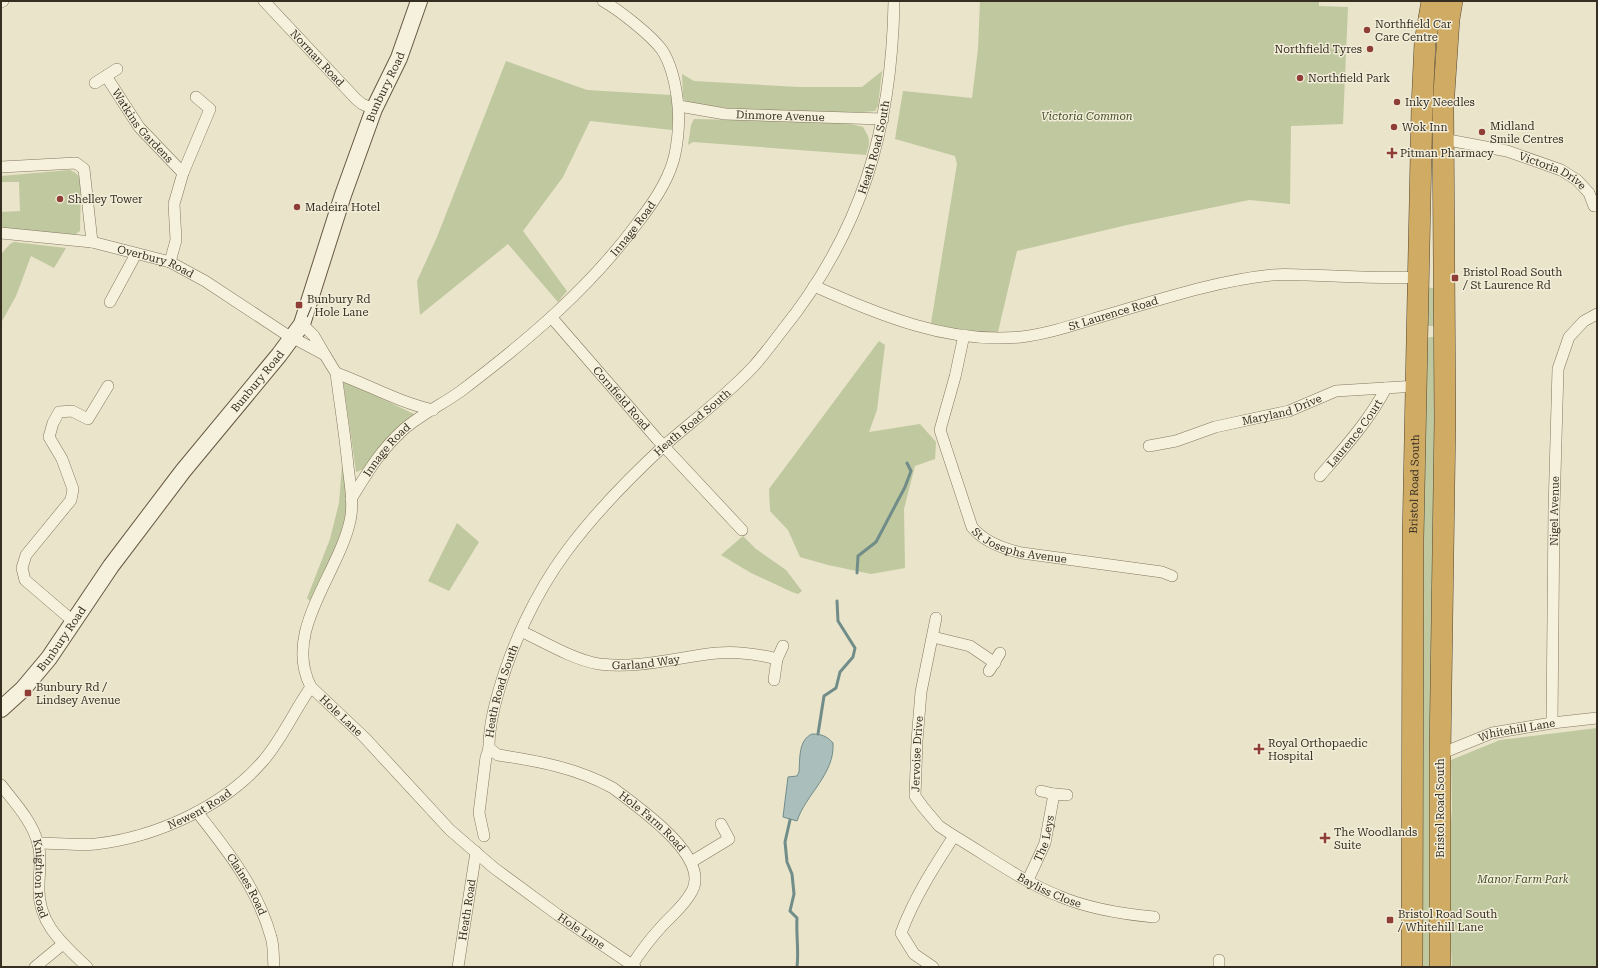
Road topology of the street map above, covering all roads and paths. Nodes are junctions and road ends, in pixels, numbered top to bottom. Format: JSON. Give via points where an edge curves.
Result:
{"nodes":[{"id":1,"x":264,"y":1,"type":"edge"},
{"id":2,"x":420,"y":1,"type":"edge"},
{"id":3,"x":603,"y":1,"type":"edge"},
{"id":4,"x":894,"y":1,"type":"edge"},
{"id":5,"x":1432,"y":1,"type":"edge"},
{"id":6,"x":1452,"y":1,"type":"edge"},
{"id":7,"x":117,"y":69,"type":"dead end"},
{"id":8,"x":106,"y":76,"type":"junction"},
{"id":9,"x":95,"y":83,"type":"dead end"},
{"id":10,"x":196,"y":97,"type":"dead end"},
{"id":11,"x":678,"y":106,"type":"junction"},
{"id":12,"x":374,"y":109,"type":"junction"},
{"id":13,"x":883,"y":119,"type":"junction"},
{"id":14,"x":1443,"y":139,"type":"junction"},
{"id":15,"x":1,"y":167,"type":"edge"},
{"id":16,"x":183,"y":173,"type":"junction"},
{"id":17,"x":1593,"y":192,"type":"edge"},
{"id":18,"x":1594,"y":206,"type":"dead end"},
{"id":19,"x":1,"y":232,"type":"edge"},
{"id":20,"x":92,"y":242,"type":"junction"},
{"id":21,"x":136,"y":254,"type":"junction"},
{"id":22,"x":170,"y":262,"type":"junction"},
{"id":23,"x":1419,"y":277,"type":"junction"},
{"id":24,"x":1444,"y":279,"type":"junction"},
{"id":25,"x":814,"y":286,"type":"junction"},
{"id":26,"x":110,"y":302,"type":"dead end"},
{"id":27,"x":1597,"y":314,"type":"edge"},
{"id":28,"x":552,"y":318,"type":"junction"},
{"id":29,"x":302,"y":324,"type":"junction"},
{"id":30,"x":964,"y":335,"type":"junction"},
{"id":31,"x":1444,"y":335,"type":"junction"},
{"id":32,"x":292,"y":337,"type":"junction"},
{"id":33,"x":1417,"y":341,"type":"junction"},
{"id":34,"x":325,"y":355,"type":"junction"},
{"id":35,"x":336,"y":372,"type":"junction"},
{"id":36,"x":108,"y":386,"type":"dead end"},
{"id":37,"x":1417,"y":386,"type":"junction"},
{"id":38,"x":1386,"y":388,"type":"junction"},
{"id":39,"x":433,"y":410,"type":"junction"},
{"id":40,"x":664,"y":446,"type":"junction"},
{"id":41,"x":1148,"y":446,"type":"dead end"},
{"id":42,"x":1320,"y":476,"type":"dead end"},
{"id":43,"x":352,"y":499,"type":"junction"},
{"id":44,"x":742,"y":530,"type":"dead end"},
{"id":45,"x":1172,"y":576,"type":"dead end"},
{"id":46,"x":936,"y":618,"type":"dead end"},
{"id":47,"x":74,"y":622,"type":"junction"},
{"id":48,"x":521,"y":631,"type":"junction"},
{"id":49,"x":933,"y":637,"type":"junction"},
{"id":50,"x":783,"y":646,"type":"dead end"},
{"id":51,"x":777,"y":659,"type":"junction"},
{"id":52,"x":995,"y":662,"type":"dead end"},
{"id":53,"x":774,"y":680,"type":"dead end"},
{"id":54,"x":311,"y":687,"type":"junction"},
{"id":55,"x":1,"y":709,"type":"edge"},
{"id":56,"x":1597,"y":718,"type":"edge"},
{"id":57,"x":1552,"y":723,"type":"junction"},
{"id":58,"x":490,"y":749,"type":"junction"},
{"id":59,"x":1440,"y":754,"type":"junction"},
{"id":60,"x":1,"y":784,"type":"edge"},
{"id":61,"x":1041,"y":791,"type":"dead end"},
{"id":62,"x":1054,"y":794,"type":"junction"},
{"id":63,"x":1067,"y":795,"type":"dead end"},
{"id":64,"x":197,"y":812,"type":"junction"},
{"id":65,"x":721,"y":824,"type":"dead end"},
{"id":66,"x":484,"y":836,"type":"dead end"},
{"id":67,"x":954,"y":836,"type":"junction"},
{"id":68,"x":38,"y":843,"type":"junction"},
{"id":69,"x":476,"y":852,"type":"junction"},
{"id":70,"x":691,"y":862,"type":"junction"},
{"id":71,"x":1028,"y":880,"type":"junction"},
{"id":72,"x":1154,"y":917,"type":"dead end"},
{"id":73,"x":63,"y":944,"type":"junction"},
{"id":74,"x":633,"y":966,"type":"edge"},
{"id":75,"x":35,"y":967,"type":"edge"},
{"id":76,"x":87,"y":967,"type":"edge"},
{"id":77,"x":274,"y":967,"type":"edge"},
{"id":78,"x":458,"y":967,"type":"edge"},
{"id":79,"x":933,"y":967,"type":"edge"},
{"id":80,"x":1412,"y":967,"type":"edge"},
{"id":81,"x":1440,"y":967,"type":"edge"}],
"edges":[{"from":1,"to":12,"type":"street","name":"Norman Road","via":[[362,104]]},
{"from":2,"to":12,"type":"main road","name":"Bunbury Road","via":[[400,58]]},
{"from":3,"to":11,"type":"street","name":"Innage Road","via":[[615,8],[662,50],[674,79]]},
{"from":4,"to":13,"type":"street","name":"Heath Road South","via":[[890,71]]},
{"from":5,"to":23,"type":"highway","name":"Bristol Road South","via":[[1425,42]]},
{"from":6,"to":14,"type":"highway","name":"Bristol Road South","via":[[1447,39]]},
{"from":7,"to":8,"type":"street","name":"Watkins Gardens"},
{"from":8,"to":9,"type":"street","name":"Watkins Gardens"},
{"from":8,"to":16,"type":"street","name":"Watkins Gardens","via":[[139,127]]},
{"from":10,"to":16,"type":"street","name":"Watkins Gardens","via":[[210,109]]},
{"from":11,"to":13,"type":"street","name":"Dinmore Avenue","via":[[725,114]]},
{"from":11,"to":28,"type":"street","name":"Innage Road","via":[[680,117],[675,155],[662,187],[618,250]]},
{"from":12,"to":29,"type":"main road","name":"Bunbury Road","via":[[343,195]]},
{"from":13,"to":25,"type":"street","name":"Heath Road South","via":[[859,204]]},
{"from":14,"to":17,"type":"street","name":"Victoria Drive","via":[[1507,151],[1560,170]]},
{"from":14,"to":24,"type":"highway","name":"Bristol Road South"},
{"from":15,"to":20,"type":"street","via":[[76,163],[84,168]]},
{"from":16,"to":22,"type":"street","name":"Watkins Gardens","via":[[174,204],[176,240]]},
{"from":17,"to":18,"type":"street","name":"Victoria Drive"},
{"from":19,"to":20,"type":"street","name":"Overbury Road"},
{"from":20,"to":21,"type":"street","name":"Overbury Road"},
{"from":21,"to":22,"type":"street","name":"Overbury Road"},
{"from":21,"to":26,"type":"street"},
{"from":22,"to":32,"type":"street","name":"Overbury Road","via":[[205,281]]},
{"from":23,"to":24,"type":"highway"},
{"from":23,"to":30,"type":"street","name":"St Laurence Road","via":[[1399,279],[1368,276],[1273,275],[1177,294],[1062,328],[1022,337]]},
{"from":23,"to":33,"type":"highway","name":"Bristol Road South"},
{"from":24,"to":31,"type":"highway","name":"Bristol Road South"},
{"from":25,"to":30,"type":"street","name":"St Laurence Road","via":[[923,329]]},
{"from":25,"to":40,"type":"street","name":"Heath Road South","via":[[798,311],[754,367]]},
{"from":27,"to":57,"type":"street","name":"Nigel Avenue","via":[[1584,321],[1569,337],[1558,369]]},
{"from":28,"to":39,"type":"street","name":"Innage Road","via":[[503,359]]},
{"from":28,"to":40,"type":"street","name":"Cornfield Road"},
{"from":29,"to":32,"type":"main road","name":"Bunbury Road"},
{"from":29,"to":34,"type":"street","name":"Hole Lane","via":[[314,336]]},
{"from":30,"to":45,"type":"street","name":"St Josephs Avenue","via":[[940,430],[972,527],[979,537],[1008,550],[1022,553],[1162,572]]},
{"from":31,"to":33,"type":"highway","via":[[1432,330]]},
{"from":31,"to":59,"type":"highway","name":"Bristol Road South"},
{"from":32,"to":34,"type":"street","name":"Hole Lane"},
{"from":32,"to":47,"type":"main road","name":"Bunbury Road","via":[[183,471],[111,566]]},
{"from":33,"to":37,"type":"highway","name":"Bristol Road South"},
{"from":34,"to":35,"type":"street","name":"Hole Lane"},
{"from":35,"to":39,"type":"street","via":[[389,397]]},
{"from":35,"to":43,"type":"street","name":"Hole Lane"},
{"from":36,"to":47,"type":"street","via":[[88,419],[72,410],[59,412],[53,423],[49,437],[62,459],[73,489],[71,500],[26,555],[22,568],[26,580]]},
{"from":37,"to":38,"type":"street","name":"Maryland Drive"},
{"from":37,"to":80,"type":"highway","name":"Bristol Road South","via":[[1413,539]]},
{"from":38,"to":41,"type":"street","name":"Maryland Drive","via":[[1336,391],[1289,411],[1215,427],[1176,441]]},
{"from":38,"to":42,"type":"street","name":"Laurence Court","via":[[1378,405]]},
{"from":39,"to":43,"type":"street","name":"Innage Road","via":[[405,429],[379,455]]},
{"from":40,"to":44,"type":"street","name":"Cornfield Road"},
{"from":40,"to":48,"type":"street","name":"Heath Road South","via":[[594,516],[565,553]]},
{"from":43,"to":54,"type":"street","name":"Hole Lane","via":[[350,521],[338,556],[305,629],[302,654],[306,677]]},
{"from":46,"to":49,"type":"street","name":"Jervoise Drive"},
{"from":47,"to":55,"type":"main road","name":"Bunbury Road","via":[[23,689]]},
{"from":48,"to":51,"type":"street","name":"Garland Way","via":[[578,657],[598,663],[649,664],[718,653],[753,653]]},
{"from":48,"to":58,"type":"street","name":"Heath Road South","via":[[497,696],[489,733]]},
{"from":49,"to":52,"type":"street","via":[[970,646]]},
{"from":49,"to":67,"type":"street","name":"Jervoise Drive","via":[[921,692],[915,796],[922,808],[939,826]]},
{"from":50,"to":51,"type":"street"},
{"from":51,"to":53,"type":"street"},
{"from":54,"to":64,"type":"street","name":"Newent Road","via":[[263,761],[226,793]]},
{"from":54,"to":69,"type":"street","name":"Hole Lane","via":[[365,738],[450,830]]},
{"from":56,"to":57,"type":"street","name":"Whitehill Lane"},
{"from":57,"to":59,"type":"street","name":"Whitehill Lane","via":[[1492,733]]},
{"from":58,"to":66,"type":"street","name":"Heath Road South","via":[[486,758],[480,812]]},
{"from":58,"to":70,"type":"street","name":"Hole Farm Road","via":[[498,755],[567,768],[613,788],[666,830]]},
{"from":59,"to":81,"type":"highway","name":"Bristol Road South"},
{"from":60,"to":68,"type":"street","name":"Knighton Road","via":[[30,826]]},
{"from":61,"to":62,"type":"street"},
{"from":62,"to":63,"type":"street"},
{"from":62,"to":71,"type":"street","name":"The Leys","via":[[1045,843]]},
{"from":64,"to":68,"type":"street","name":"Newent Road","via":[[160,829],[124,840],[94,844]]},
{"from":64,"to":77,"type":"street","name":"Claines Road","via":[[241,869],[261,908],[272,938]]},
{"from":65,"to":70,"type":"street","via":[[729,839]]},
{"from":67,"to":71,"type":"street","name":"Bayliss Close"},
{"from":67,"to":79,"type":"street","via":[[908,915],[901,933],[914,954]]},
{"from":68,"to":73,"type":"street","name":"Knighton Road","via":[[41,868],[40,910],[50,929]]},
{"from":69,"to":74,"type":"street","name":"Hole Lane","via":[[558,915]]},
{"from":69,"to":78,"type":"street","name":"Heath Road"},
{"from":70,"to":74,"type":"street","name":"Hole Farm Road","via":[[693,891],[660,927]]},
{"from":71,"to":72,"type":"street","name":"Bayliss Close","via":[[1057,896],[1082,905],[1120,914]]},
{"from":73,"to":75,"type":"street"},
{"from":73,"to":76,"type":"street","name":"Knighton Road"}]}
